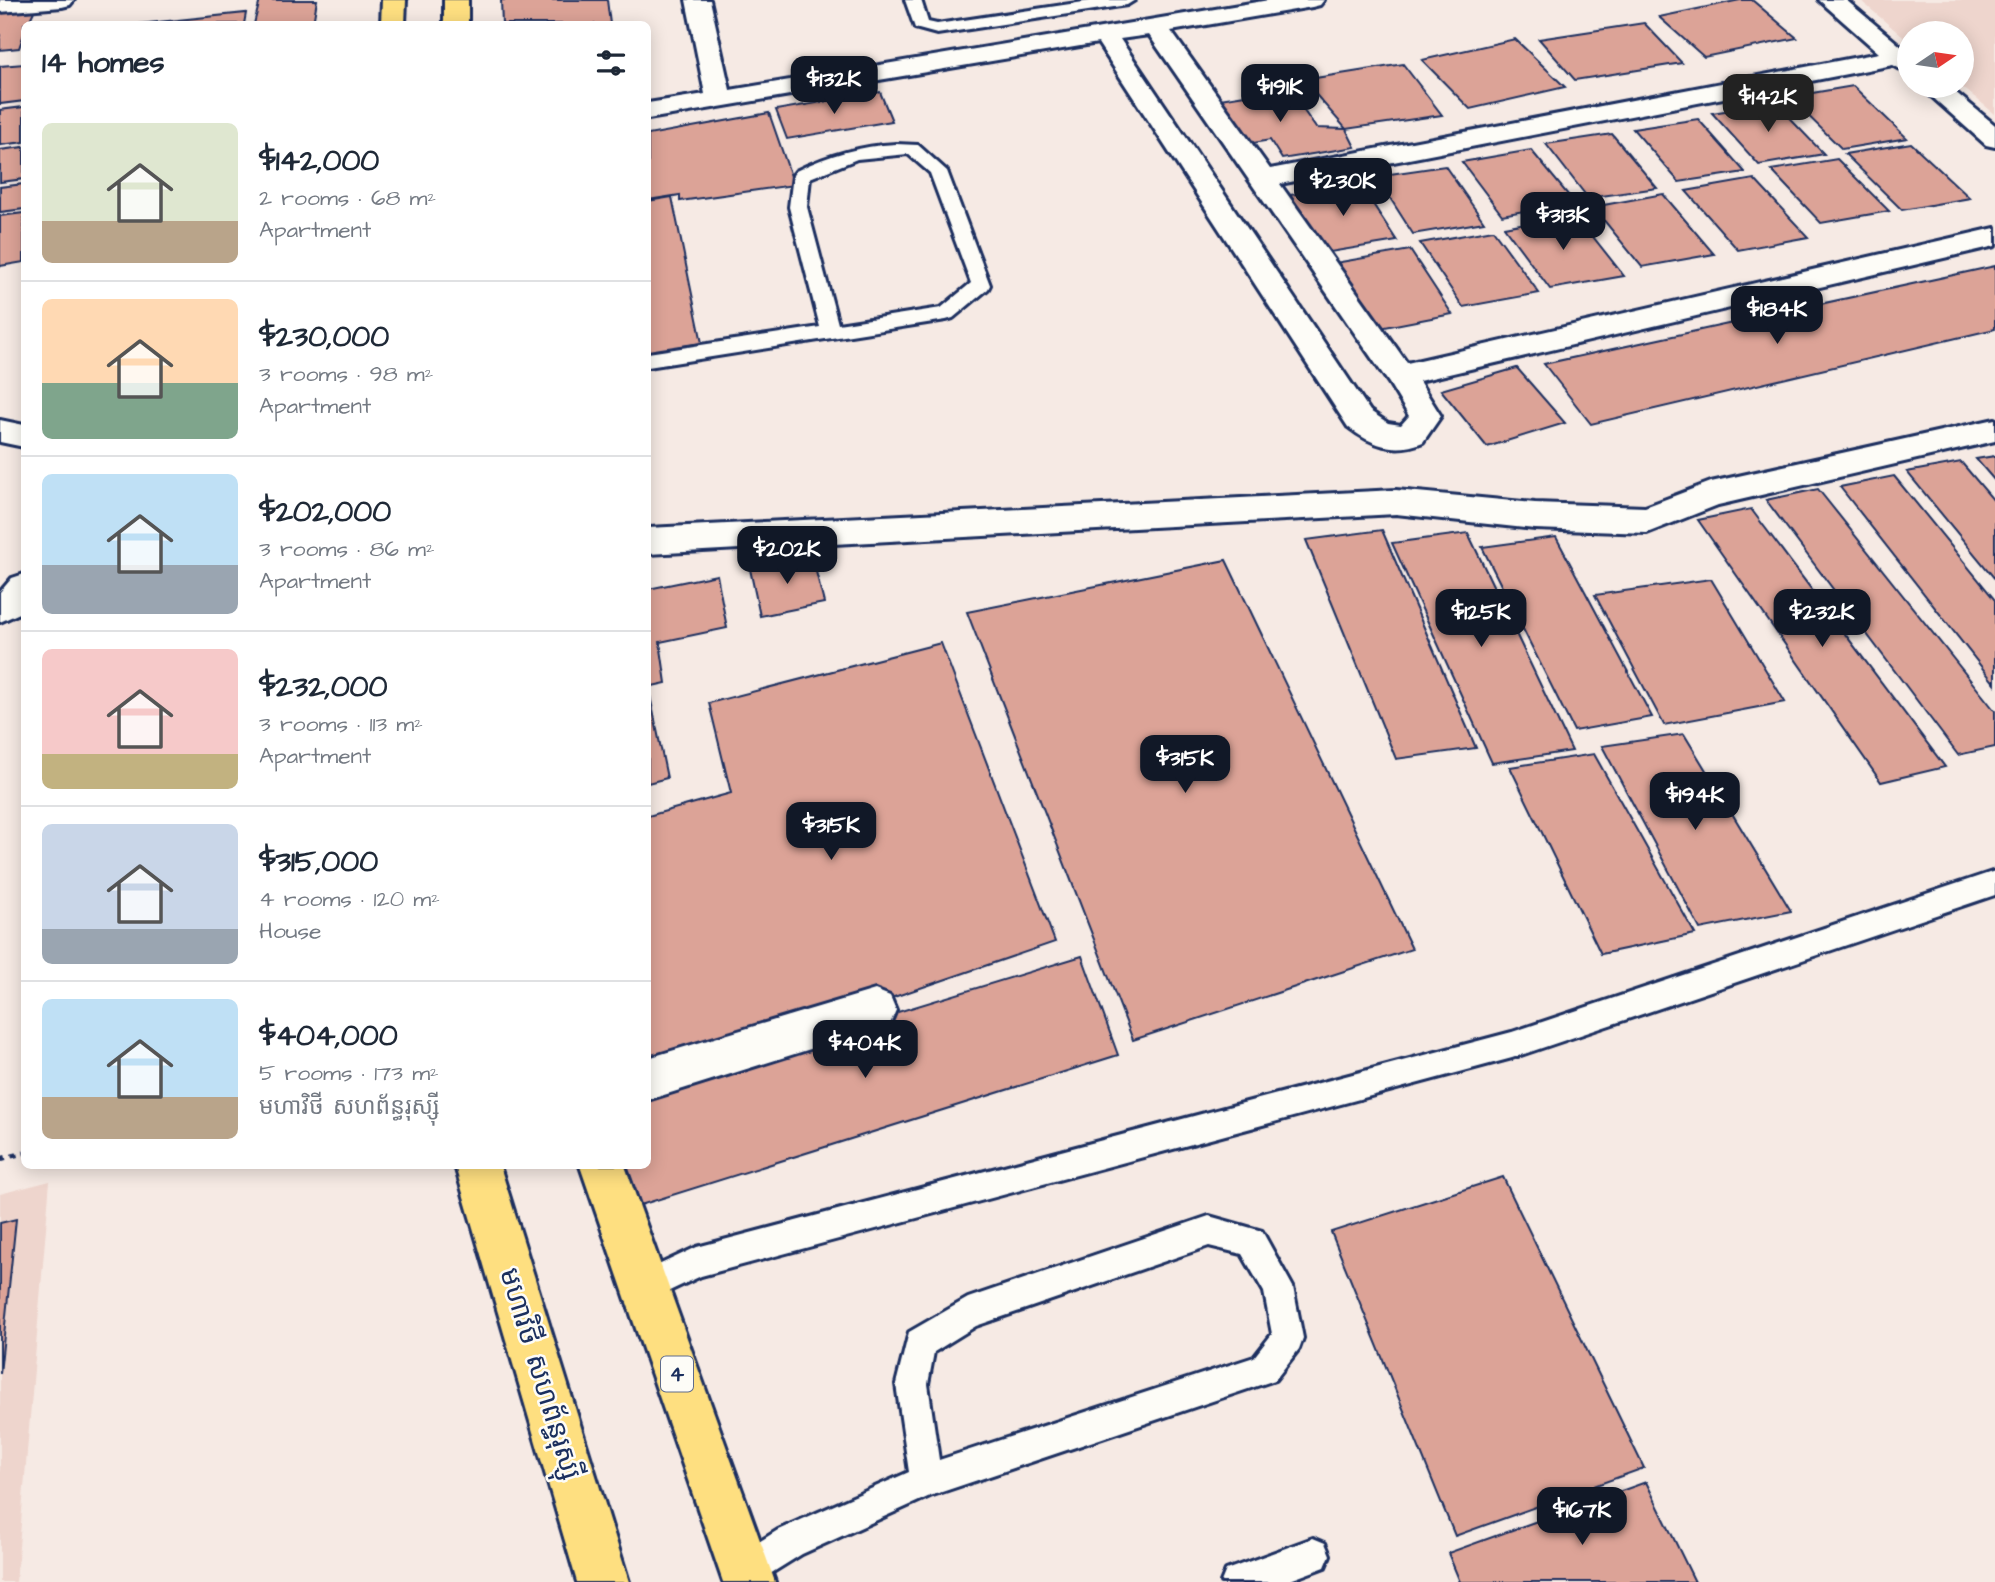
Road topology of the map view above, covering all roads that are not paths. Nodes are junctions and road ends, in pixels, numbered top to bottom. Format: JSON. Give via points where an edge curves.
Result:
{"nodes":[{"id":1,"x":62,"y":0,"type":"edge"},
{"id":2,"x":394,"y":0,"type":"edge"},
{"id":3,"x":456,"y":0,"type":"edge"},
{"id":4,"x":698,"y":0,"type":"edge"},
{"id":5,"x":914,"y":0,"type":"edge"},
{"id":6,"x":1127,"y":0,"type":"edge"},
{"id":7,"x":1312,"y":0,"type":"edge"},
{"id":8,"x":1831,"y":0,"type":"edge"},
{"id":9,"x":0,"y":5,"type":"edge"},
{"id":10,"x":393,"y":21,"type":"edge"},
{"id":11,"x":456,"y":21,"type":"edge"},
{"id":12,"x":1156,"y":27,"type":"junction"},
{"id":13,"x":1105,"y":35,"type":"junction"},
{"id":14,"x":1897,"y":55,"type":"edge"},
{"id":15,"x":1897,"y":62,"type":"edge"},
{"id":16,"x":1947,"y":98,"type":"edge"},
{"id":17,"x":719,"y":100,"type":"junction"},
{"id":18,"x":651,"y":111,"type":"edge"},
{"id":19,"x":1995,"y":139,"type":"edge"},
{"id":20,"x":1263,"y":179,"type":"junction"},
{"id":21,"x":1995,"y":237,"type":"edge"},
{"id":22,"x":831,"y":331,"type":"junction"},
{"id":23,"x":651,"y":360,"type":"edge"},
{"id":24,"x":1400,"y":375,"type":"junction"},
{"id":25,"x":1995,"y":430,"type":"edge"},
{"id":26,"x":0,"y":431,"type":"edge"},
{"id":27,"x":21,"y":435,"type":"edge"},
{"id":28,"x":651,"y":541,"type":"edge"},
{"id":29,"x":21,"y":592,"type":"edge"},
{"id":30,"x":0,"y":608,"type":"edge"},
{"id":31,"x":1995,"y":883,"type":"edge"},
{"id":32,"x":875,"y":1010,"type":"dead end"},
{"id":33,"x":651,"y":1078,"type":"edge"},
{"id":34,"x":479,"y":1169,"type":"edge"},
{"id":35,"x":604,"y":1169,"type":"edge"},
{"id":36,"x":646,"y":1287,"type":"junction"},
{"id":37,"x":926,"y":1481,"type":"junction"},
{"id":38,"x":1313,"y":1555,"type":"dead end"},
{"id":39,"x":747,"y":1576,"type":"edge"},
{"id":40,"x":603,"y":1582,"type":"edge"},
{"id":41,"x":1238,"y":1582,"type":"edge"}],
"edges":[{"from":1,"to":9,"type":"street"},
{"from":2,"to":10,"type":"highway"},
{"from":3,"to":11,"type":"highway"},
{"from":4,"to":17,"type":"street"},
{"from":5,"to":6,"type":"lane","via":[[921,25],[937,29]]},
{"from":7,"to":12,"type":"street"},
{"from":8,"to":14,"type":"street"},
{"from":12,"to":13,"type":"street"},
{"from":12,"to":20,"type":"street"},
{"from":13,"to":17,"type":"street"},
{"from":13,"to":24,"type":"street","via":[[1359,419],[1376,434],[1408,436],[1419,430],[1425,416]]},
{"from":15,"to":20,"type":"street"},
{"from":16,"to":19,"type":"street"},
{"from":17,"to":18,"type":"street"},
{"from":20,"to":24,"type":"street"},
{"from":21,"to":24,"type":"street"},
{"from":22,"to":22,"type":"lane","via":[[946,314],[981,285],[938,171],[912,149],[881,149],[837,158],[802,175],[798,207]]},
{"from":22,"to":23,"type":"lane"},
{"from":25,"to":28,"type":"street","via":[[1711,494],[1647,520],[1535,516],[1396,502]]},
{"from":26,"to":27,"type":"street"},
{"from":29,"to":30,"type":"street"},
{"from":31,"to":36,"type":"lane","via":[[1512,1045],[697,1262]]},
{"from":32,"to":33,"type":"street"},
{"from":34,"to":40,"type":"highway","name":"មហាវិថី សហព័ន្ធរុស្ស៊ី"},
{"from":35,"to":36,"type":"highway","number":"4"},
{"from":36,"to":39,"type":"highway","number":"4"},
{"from":37,"to":37,"type":"lane","via":[[1265,1369],[1288,1338],[1278,1287],[1251,1242],[1209,1231],[968,1313],[920,1343],[912,1384]]},
{"from":37,"to":39,"type":"lane","via":[[790,1542]]},
{"from":38,"to":41,"type":"lane"}]}
